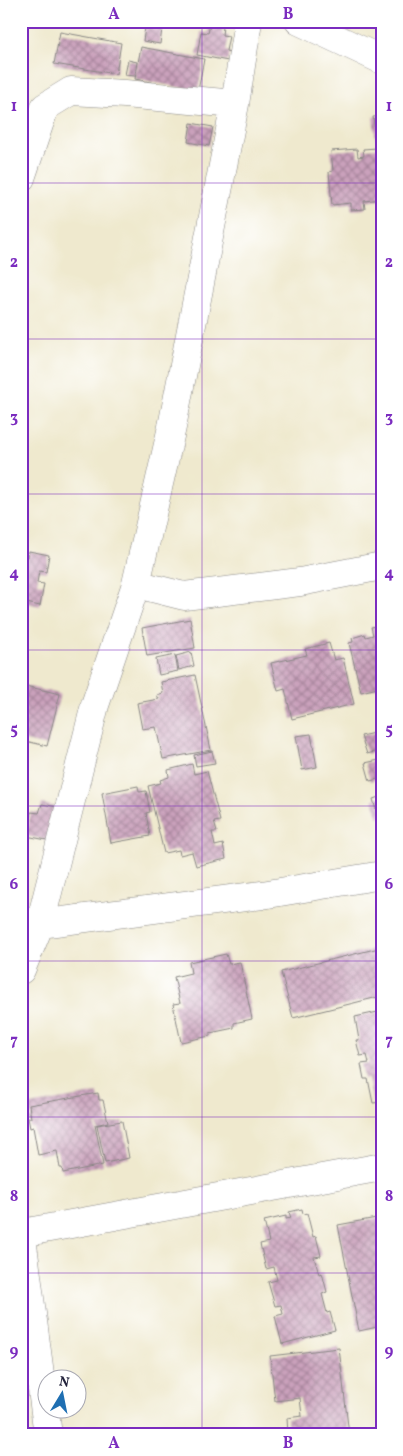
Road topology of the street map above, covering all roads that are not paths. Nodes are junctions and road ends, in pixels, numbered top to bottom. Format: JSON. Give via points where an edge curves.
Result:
{"nodes":[{"id":1,"x":248,"y":21,"type":"edge"},
{"id":2,"x":300,"y":21,"type":"edge"},
{"id":3,"x":382,"y":60,"type":"edge"},
{"id":4,"x":235,"y":104,"type":"junction"},
{"id":5,"x":21,"y":178,"type":"edge"},
{"id":6,"x":382,"y":566,"type":"edge"},
{"id":7,"x":136,"y":584,"type":"junction"},
{"id":8,"x":382,"y":875,"type":"edge"},
{"id":9,"x":40,"y":924,"type":"junction"},
{"id":10,"x":21,"y":970,"type":"edge"},
{"id":11,"x":382,"y":1167,"type":"edge"},
{"id":12,"x":22,"y":1232,"type":"edge"},
{"id":13,"x":48,"y":1435,"type":"edge"}],
"edges":[{"from":1,"to":4,"type":"street"},
{"from":2,"to":3,"type":"street"},
{"from":4,"to":5,"type":"street","via":[[71,92],[45,107]]},
{"from":4,"to":7,"type":"street","via":[[172,427]]},
{"from":6,"to":7,"type":"street","via":[[300,582],[184,596]]},
{"from":7,"to":9,"type":"street","via":[[95,705]]},
{"from":8,"to":9,"type":"street","via":[[262,896]]},
{"from":9,"to":10,"type":"street"},
{"from":11,"to":12,"type":"street"},
{"from":12,"to":13,"type":"street"}]}
